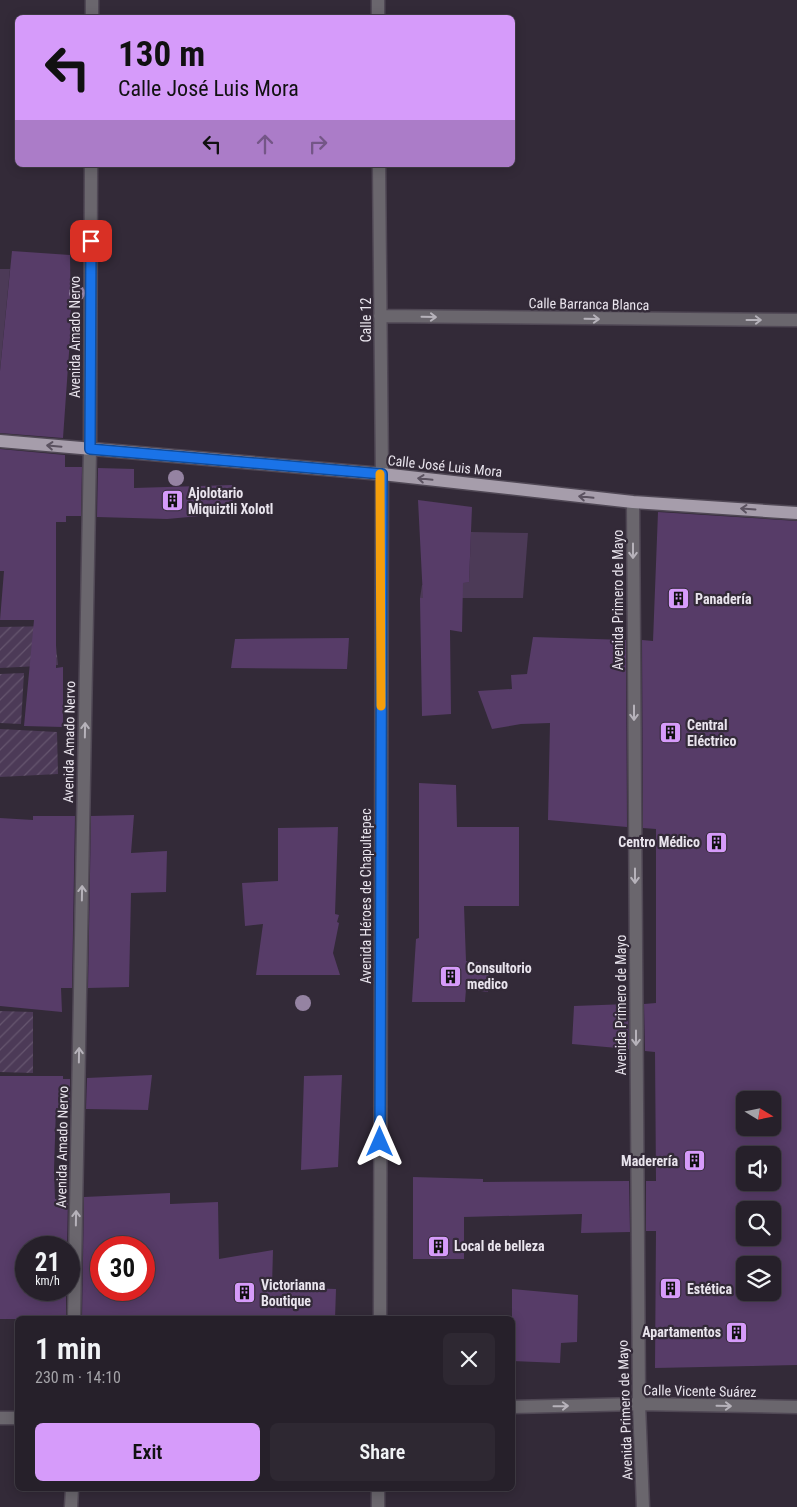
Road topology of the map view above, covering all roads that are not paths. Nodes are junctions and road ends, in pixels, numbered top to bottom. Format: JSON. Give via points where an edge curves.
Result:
{"nodes":[{"id":1,"x":92,"y":0,"type":"edge"},
{"id":2,"x":378,"y":0,"type":"edge"},
{"id":3,"x":92,"y":15,"type":"edge"},
{"id":4,"x":378,"y":15,"type":"edge"},
{"id":5,"x":91,"y":167,"type":"edge"},
{"id":6,"x":379,"y":167,"type":"edge"},
{"id":7,"x":380,"y":316,"type":"junction"},
{"id":8,"x":797,"y":320,"type":"edge"},
{"id":9,"x":0,"y":441,"type":"edge"},
{"id":10,"x":90,"y":449,"type":"junction"},
{"id":11,"x":382,"y":474,"type":"junction"},
{"id":12,"x":633,"y":502,"type":"junction"},
{"id":13,"x":797,"y":513,"type":"edge"},
{"id":14,"x":74,"y":1316,"type":"edge"},
{"id":15,"x":380,"y":1316,"type":"edge"},
{"id":16,"x":639,"y":1404,"type":"junction"},
{"id":17,"x":515,"y":1407,"type":"edge"},
{"id":18,"x":797,"y":1407,"type":"edge"},
{"id":19,"x":0,"y":1418,"type":"edge"},
{"id":20,"x":15,"y":1418,"type":"edge"},
{"id":21,"x":72,"y":1491,"type":"edge"},
{"id":22,"x":378,"y":1491,"type":"edge"},
{"id":23,"x":72,"y":1507,"type":"edge"},
{"id":24,"x":378,"y":1507,"type":"edge"},
{"id":25,"x":643,"y":1507,"type":"edge"}],
"edges":[{"from":1,"to":3,"type":"street"},
{"from":2,"to":4,"type":"street"},
{"from":5,"to":10,"type":"street","name":"Avenida Amado Nervo"},
{"from":6,"to":7,"type":"street","name":"Calle 12"},
{"from":7,"to":8,"type":"street","name":"Calle Barranca Blanca","one_way":true},
{"from":7,"to":11,"type":"street","name":"Calle 12"},
{"from":10,"to":9,"type":"main road","name":"Calle José Luis Mora","one_way":true},
{"from":10,"to":11,"type":"main road","name":"Calle José Luis Mora"},
{"from":14,"to":10,"type":"street","name":"Avenida Amado Nervo","one_way":true},
{"from":12,"to":11,"type":"main road","name":"Calle José Luis Mora","one_way":true},
{"from":11,"to":15,"type":"street","name":"Avenida Héroes de Chapultepec"},
{"from":13,"to":12,"type":"main road","name":"Calle José Luis Mora","one_way":true},
{"from":12,"to":16,"type":"street","name":"Avenida Primero de Mayo","one_way":true},
{"from":17,"to":16,"type":"street","name":"Calle Vicente Suárez","one_way":true},
{"from":16,"to":18,"type":"street","name":"Calle Vicente Suárez","one_way":true},
{"from":16,"to":25,"type":"street","name":"Avenida Primero de Mayo"},
{"from":19,"to":20,"type":"street"},
{"from":21,"to":23,"type":"street"},
{"from":22,"to":24,"type":"street"}]}
